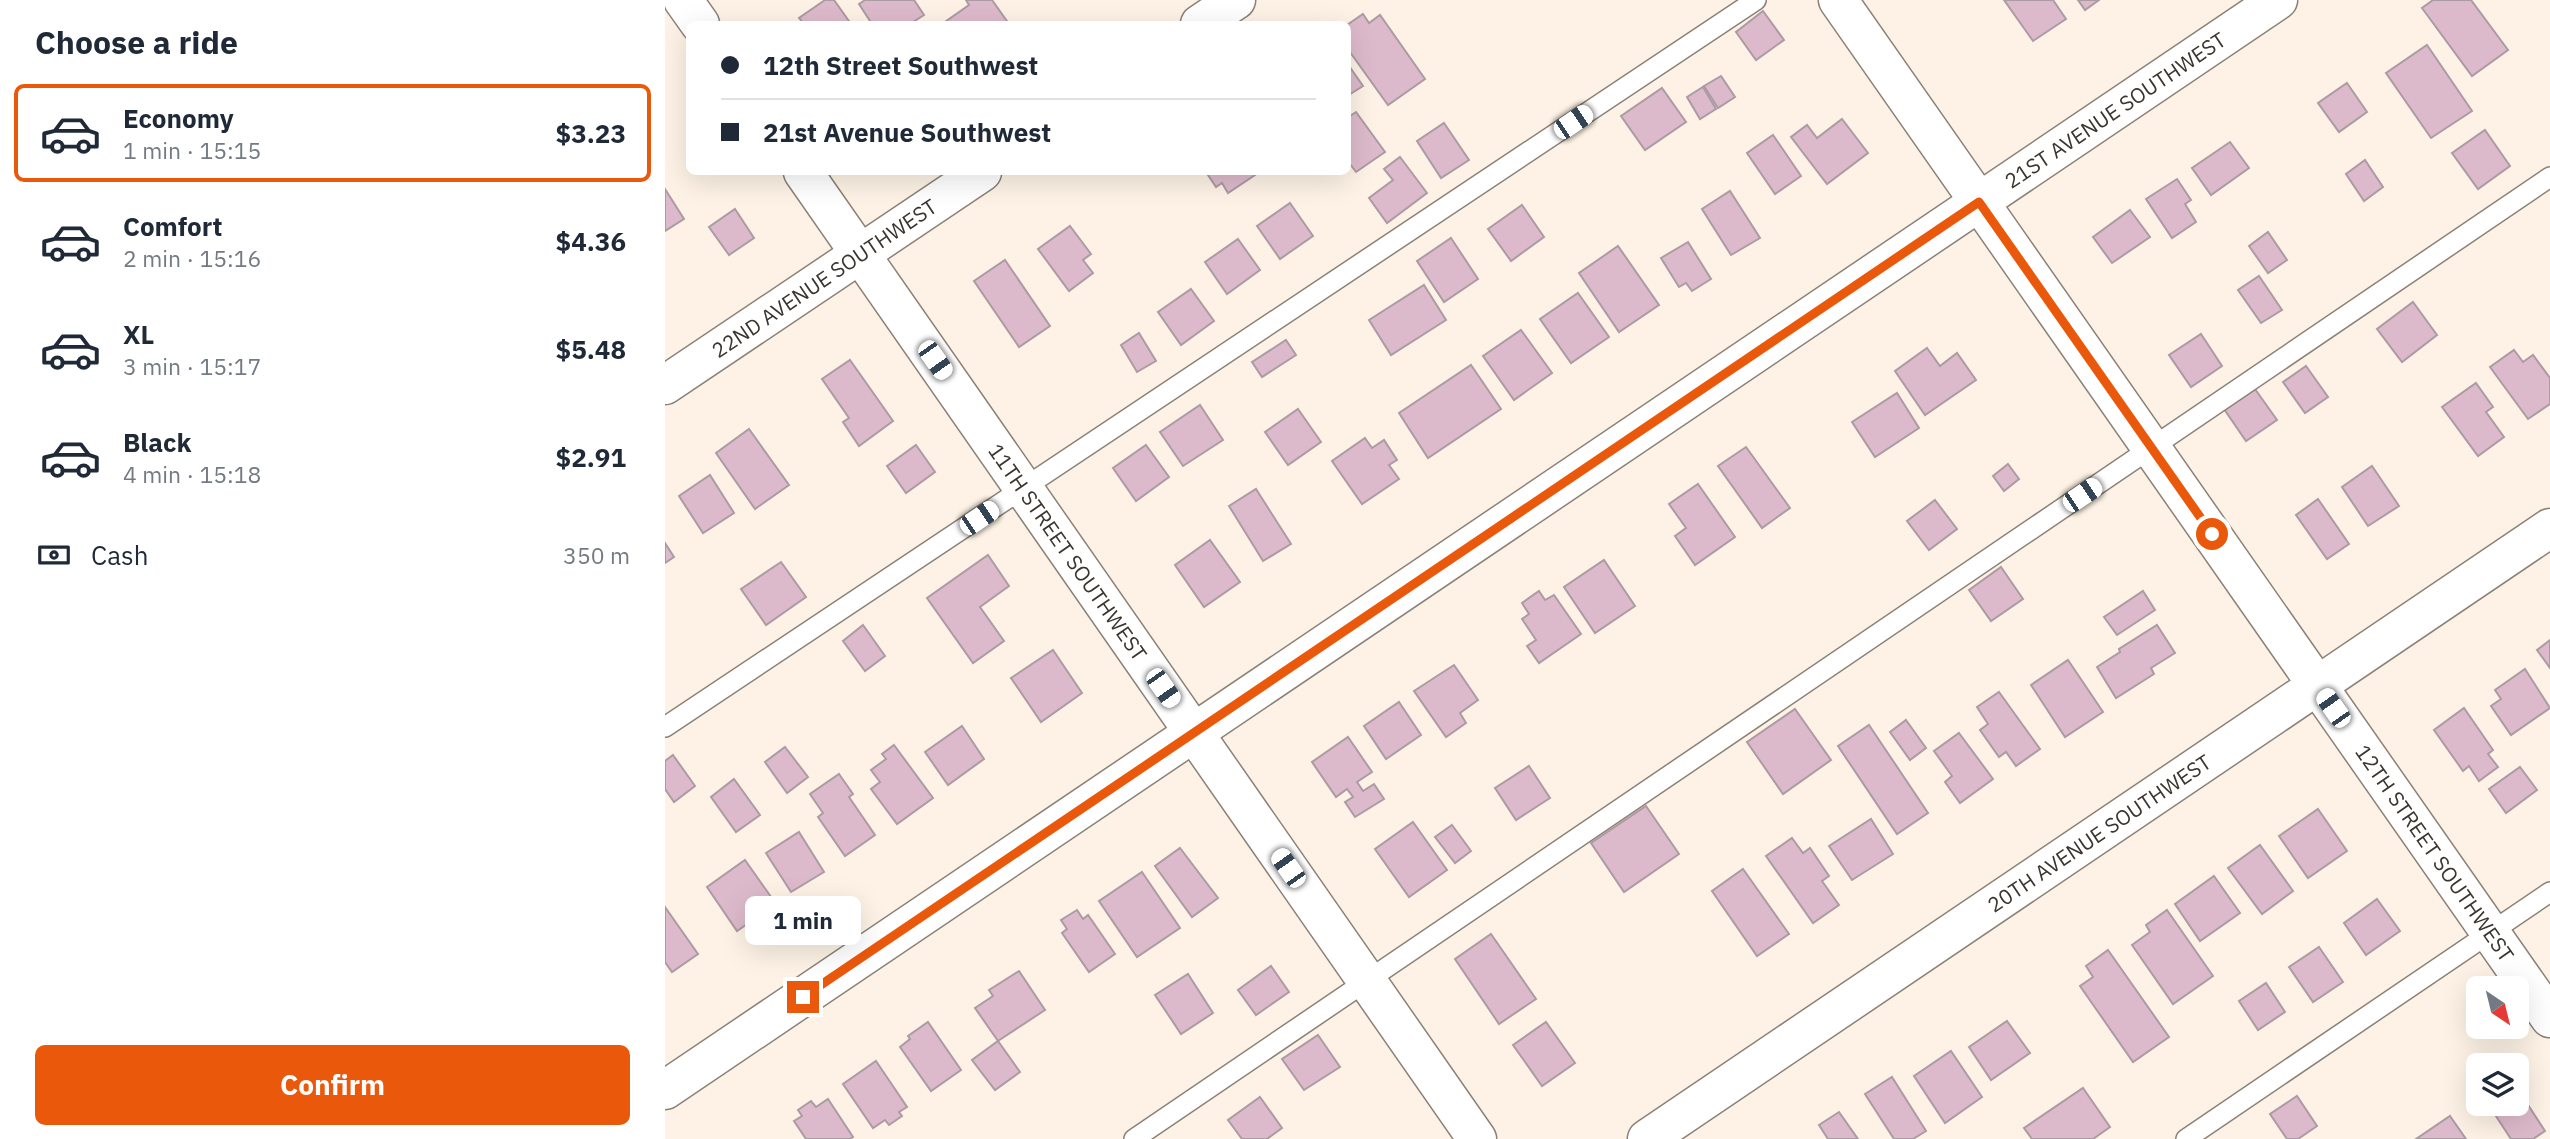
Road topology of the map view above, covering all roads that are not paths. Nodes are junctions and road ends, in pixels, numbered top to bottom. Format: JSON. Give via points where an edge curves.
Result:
{"nodes":[{"id":1,"x":683,"y":0,"type":"edge"},
{"id":2,"x":1237,"y":0,"type":"edge"},
{"id":3,"x":1756,"y":0,"type":"edge"},
{"id":4,"x":1838,"y":0,"type":"edge"},
{"id":5,"x":2278,"y":0,"type":"edge"},
{"id":6,"x":698,"y":21,"type":"edge"},
{"id":7,"x":1205,"y":21,"type":"edge"},
{"id":8,"x":805,"y":175,"type":"edge"},
{"id":9,"x":978,"y":175,"type":"edge"},
{"id":10,"x":2550,"y":177,"type":"edge"},
{"id":11,"x":1979,"y":202,"type":"junction"},
{"id":12,"x":860,"y":254,"type":"junction"},
{"id":13,"x":665,"y":385,"type":"edge"},
{"id":14,"x":2151,"y":448,"type":"junction"},
{"id":15,"x":1023,"y":488,"type":"junction"},
{"id":16,"x":2550,"y":528,"type":"edge"},
{"id":17,"x":2318,"y":685,"type":"junction"},
{"id":18,"x":665,"y":727,"type":"edge"},
{"id":19,"x":1194,"y":732,"type":"junction"},
{"id":20,"x":2550,"y":892,"type":"edge"},
{"id":21,"x":2490,"y":933,"type":"junction"},
{"id":22,"x":1367,"y":981,"type":"junction"},
{"id":23,"x":2550,"y":1018,"type":"edge"},
{"id":24,"x":665,"y":1090,"type":"edge"},
{"id":25,"x":1134,"y":1139,"type":"edge"},
{"id":26,"x":1477,"y":1139,"type":"edge"},
{"id":27,"x":1647,"y":1139,"type":"edge"},
{"id":28,"x":2186,"y":1139,"type":"edge"}],
"edges":[{"from":1,"to":6,"type":"street"},
{"from":2,"to":7,"type":"street"},
{"from":3,"to":15,"type":"lane"},
{"from":4,"to":11,"type":"street","name":"12TH STREET SOUTHWEST"},
{"from":5,"to":11,"type":"street","name":"21ST AVENUE SOUTHWEST"},
{"from":8,"to":12,"type":"street","name":"11TH STREET SOUTHWEST"},
{"from":9,"to":12,"type":"street","name":"22ND AVENUE SOUTHWEST"},
{"from":10,"to":14,"type":"lane"},
{"from":11,"to":14,"type":"street","name":"12TH STREET SOUTHWEST"},
{"from":11,"to":19,"type":"street","name":"21ST AVENUE SOUTHWEST"},
{"from":12,"to":13,"type":"street","name":"22ND AVENUE SOUTHWEST"},
{"from":12,"to":15,"type":"street","name":"11TH STREET SOUTHWEST"},
{"from":14,"to":17,"type":"street","name":"12TH STREET SOUTHWEST"},
{"from":14,"to":22,"type":"lane"},
{"from":15,"to":18,"type":"lane"},
{"from":15,"to":19,"type":"street","name":"11TH STREET SOUTHWEST"},
{"from":16,"to":17,"type":"street","name":"20TH AVENUE SOUTHWEST"},
{"from":17,"to":21,"type":"street","name":"12TH STREET SOUTHWEST"},
{"from":17,"to":27,"type":"street","name":"20TH AVENUE SOUTHWEST"},
{"from":19,"to":22,"type":"street","name":"11TH STREET SOUTHWEST"},
{"from":19,"to":24,"type":"street","name":"21ST AVENUE SOUTHWEST"},
{"from":20,"to":21,"type":"lane"},
{"from":21,"to":23,"type":"street","name":"12TH STREET SOUTHWEST"},
{"from":21,"to":28,"type":"lane"},
{"from":22,"to":25,"type":"lane"},
{"from":22,"to":26,"type":"street","name":"11TH STREET SOUTHWEST"}]}
